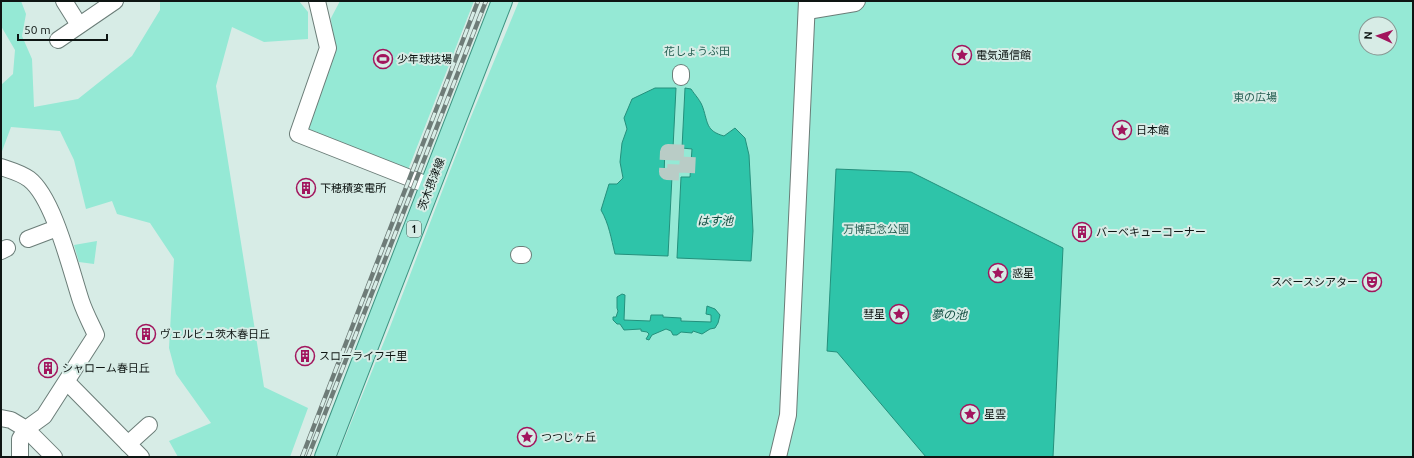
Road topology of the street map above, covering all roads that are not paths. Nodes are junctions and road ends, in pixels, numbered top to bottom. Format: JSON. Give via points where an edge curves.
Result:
{"nodes":[{"id":1,"x":64,"y":1,"type":"edge"},
{"id":2,"x":115,"y":1,"type":"edge"},
{"id":3,"x":317,"y":1,"type":"edge"},
{"id":4,"x":502,"y":1,"type":"edge"},
{"id":5,"x":857,"y":1,"type":"edge"},
{"id":6,"x":807,"y":6,"type":"edge"},
{"id":7,"x":79,"y":24,"type":"junction"},
{"id":8,"x":58,"y":40,"type":"dead end"},
{"id":9,"x":1,"y":167,"type":"edge"},
{"id":10,"x":430,"y":186,"type":"junction"},
{"id":11,"x":57,"y":228,"type":"junction"},
{"id":12,"x":28,"y":239,"type":"dead end"},
{"id":13,"x":67,"y":382,"type":"junction"},
{"id":14,"x":1,"y":418,"type":"edge"},
{"id":15,"x":149,"y":425,"type":"dead end"},
{"id":16,"x":26,"y":429,"type":"junction"},
{"id":17,"x":128,"y":444,"type":"junction"},
{"id":18,"x":20,"y":457,"type":"edge"},
{"id":19,"x":54,"y":457,"type":"edge"},
{"id":20,"x":141,"y":457,"type":"edge"},
{"id":21,"x":325,"y":457,"type":"edge"},
{"id":22,"x":778,"y":457,"type":"edge"}],
"edges":[{"from":1,"to":7,"type":"street"},
{"from":2,"to":7,"type":"street"},
{"from":3,"to":10,"type":"street","via":[[328,48],[298,134]]},
{"from":4,"to":10,"type":"main road","name":"茨木摂津線","number":"1"},
{"from":5,"to":6,"type":"street"},
{"from":6,"to":22,"type":"street","via":[[788,415]]},
{"from":7,"to":8,"type":"street"},
{"from":9,"to":11,"type":"street","via":[[29,180],[44,198]]},
{"from":10,"to":21,"type":"main road","name":"茨木摂津線","number":"1"},
{"from":11,"to":12,"type":"street"},
{"from":11,"to":13,"type":"street","via":[[82,304],[96,335]]},
{"from":13,"to":16,"type":"street","via":[[44,416]]},
{"from":13,"to":17,"type":"street"},
{"from":14,"to":16,"type":"street","via":[[11,420]]},
{"from":15,"to":17,"type":"street"},
{"from":16,"to":18,"type":"street","via":[[20,439]]},
{"from":16,"to":19,"type":"street"},
{"from":17,"to":20,"type":"street"}]}
